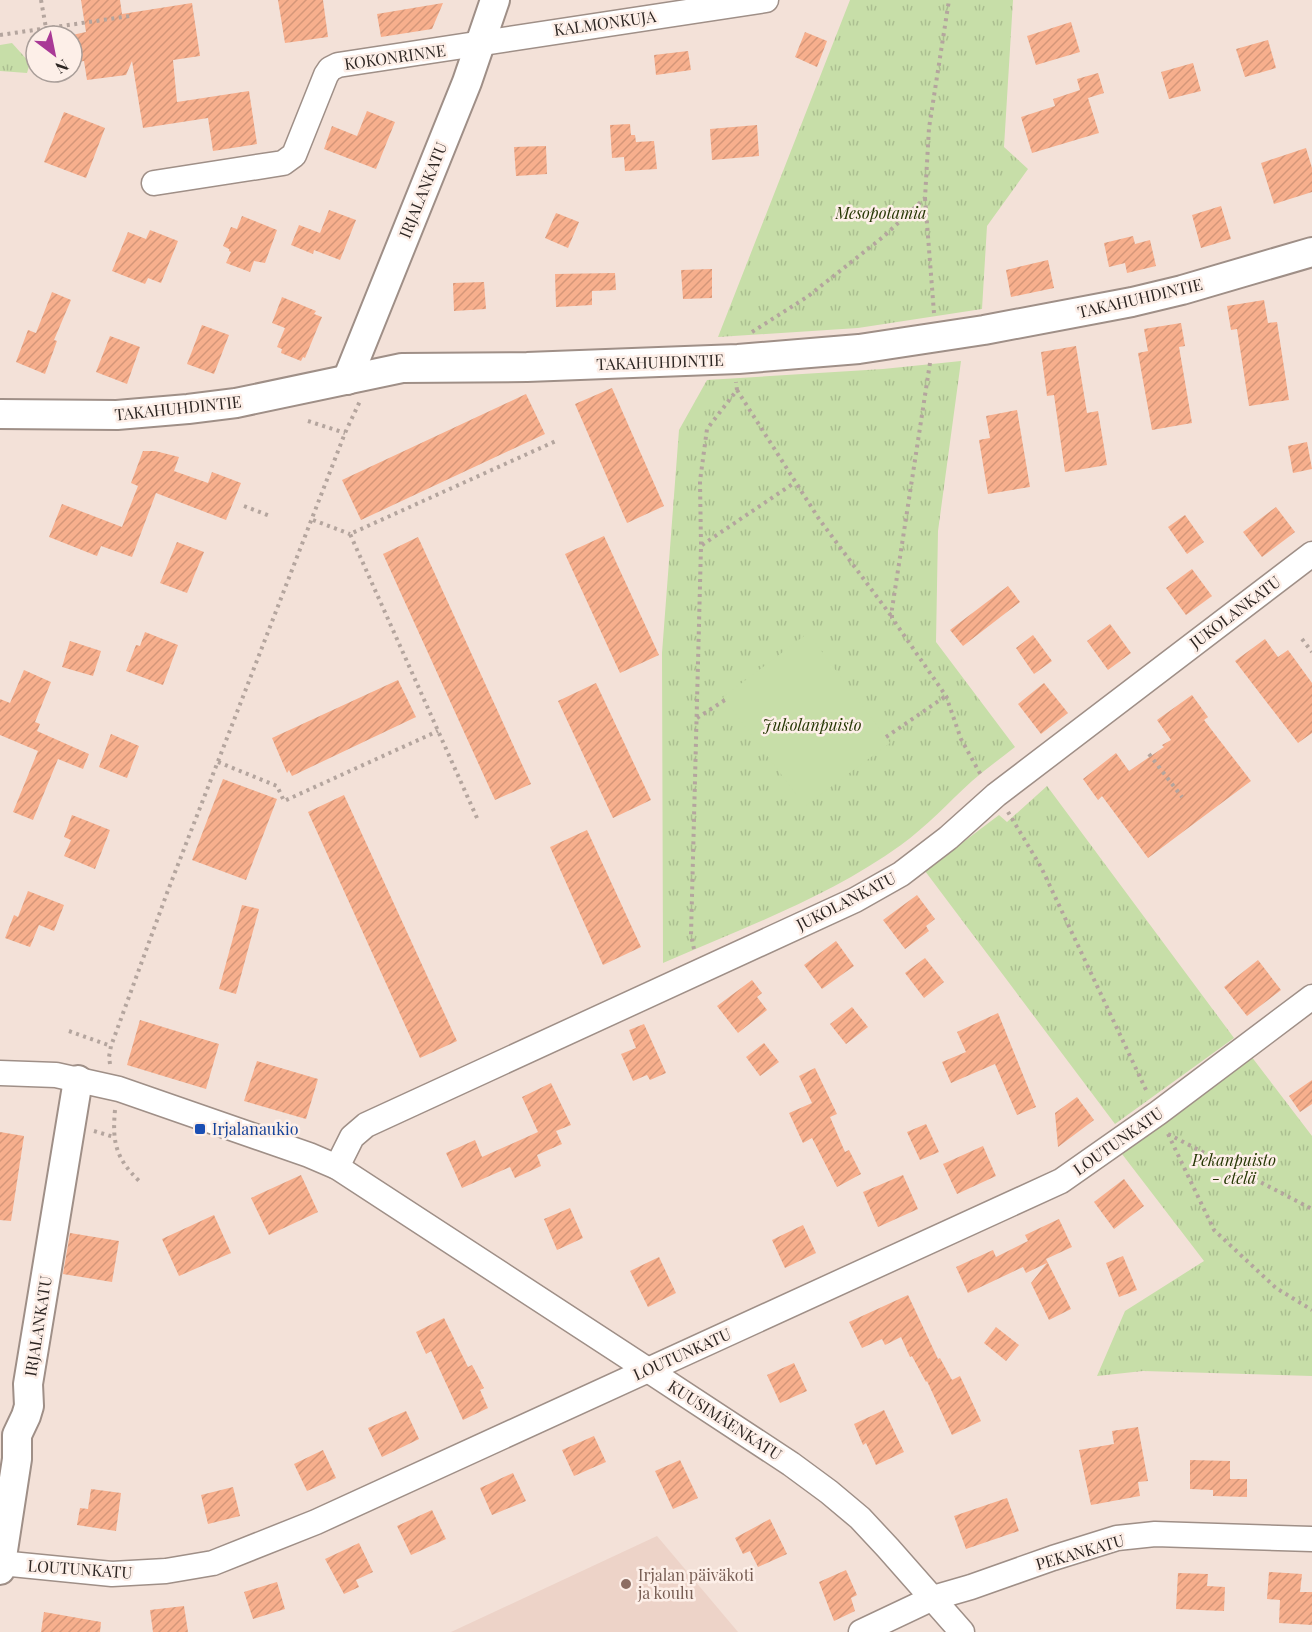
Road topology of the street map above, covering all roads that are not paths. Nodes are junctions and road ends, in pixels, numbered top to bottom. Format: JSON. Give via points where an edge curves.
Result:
{"nodes":[{"id":1,"x":495,"y":0,"type":"edge"},
{"id":2,"x":766,"y":0,"type":"edge"},
{"id":3,"x":481,"y":44,"type":"junction"},
{"id":4,"x":154,"y":183,"type":"dead end"},
{"id":5,"x":1312,"y":252,"type":"edge"},
{"id":6,"x":354,"y":389,"type":"junction"},
{"id":7,"x":0,"y":414,"type":"edge"},
{"id":8,"x":1312,"y":554,"type":"edge"},
{"id":9,"x":1312,"y":997,"type":"edge"},
{"id":10,"x":0,"y":1073,"type":"edge"},
{"id":11,"x":78,"y":1080,"type":"junction"},
{"id":12,"x":337,"y":1167,"type":"junction"},
{"id":13,"x":648,"y":1370,"type":"junction"},
{"id":14,"x":1312,"y":1539,"type":"edge"},
{"id":15,"x":0,"y":1565,"type":"edge"},
{"id":16,"x":933,"y":1598,"type":"junction"},
{"id":17,"x":861,"y":1632,"type":"edge"},
{"id":18,"x":962,"y":1632,"type":"edge"}],
"edges":[{"from":1,"to":3,"type":"street","name":"IRJALANKATU"},
{"from":2,"to":3,"type":"street","name":"KALMONKUJA"},
{"from":3,"to":4,"type":"street","name":"KOKONRINNE","via":[[338,65],[326,75],[294,155],[284,163]]},
{"from":3,"to":6,"type":"street","name":"IRJALANKATU"},
{"from":5,"to":6,"type":"street","name":"TAKAHUHDINTIE","via":[[1182,290],[933,339],[738,359],[402,368]]},
{"from":6,"to":7,"type":"street","name":"TAKAHUHDINTIE","via":[[117,415]]},
{"from":8,"to":12,"type":"street","name":"JUKOLANKATU","via":[[996,795],[901,874],[855,900],[374,1121],[352,1137]]},
{"from":9,"to":13,"type":"street","name":"LOUTUNKATU","via":[[1061,1181]]},
{"from":10,"to":11,"type":"street","via":[[56,1075]]},
{"from":11,"to":12,"type":"street","via":[[119,1089]]},
{"from":11,"to":15,"type":"street","name":"IRJALANKATU","via":[[28,1384],[29,1406],[16,1441],[17,1459]]},
{"from":12,"to":13,"type":"street","name":"KUUSIMÄENKATU"},
{"from":13,"to":15,"type":"street","name":"LOUTUNKATU","via":[[316,1522],[213,1563],[112,1574]]},
{"from":13,"to":16,"type":"street","name":"KUUSIMÄENKATU","via":[[829,1492],[867,1526]]},
{"from":14,"to":16,"type":"street","name":"PEKANKATU","via":[[1155,1534],[1117,1538]]},
{"from":16,"to":17,"type":"street","name":"PEKANKATU"},
{"from":16,"to":18,"type":"street","name":"KUUSIMÄENKATU"}]}
